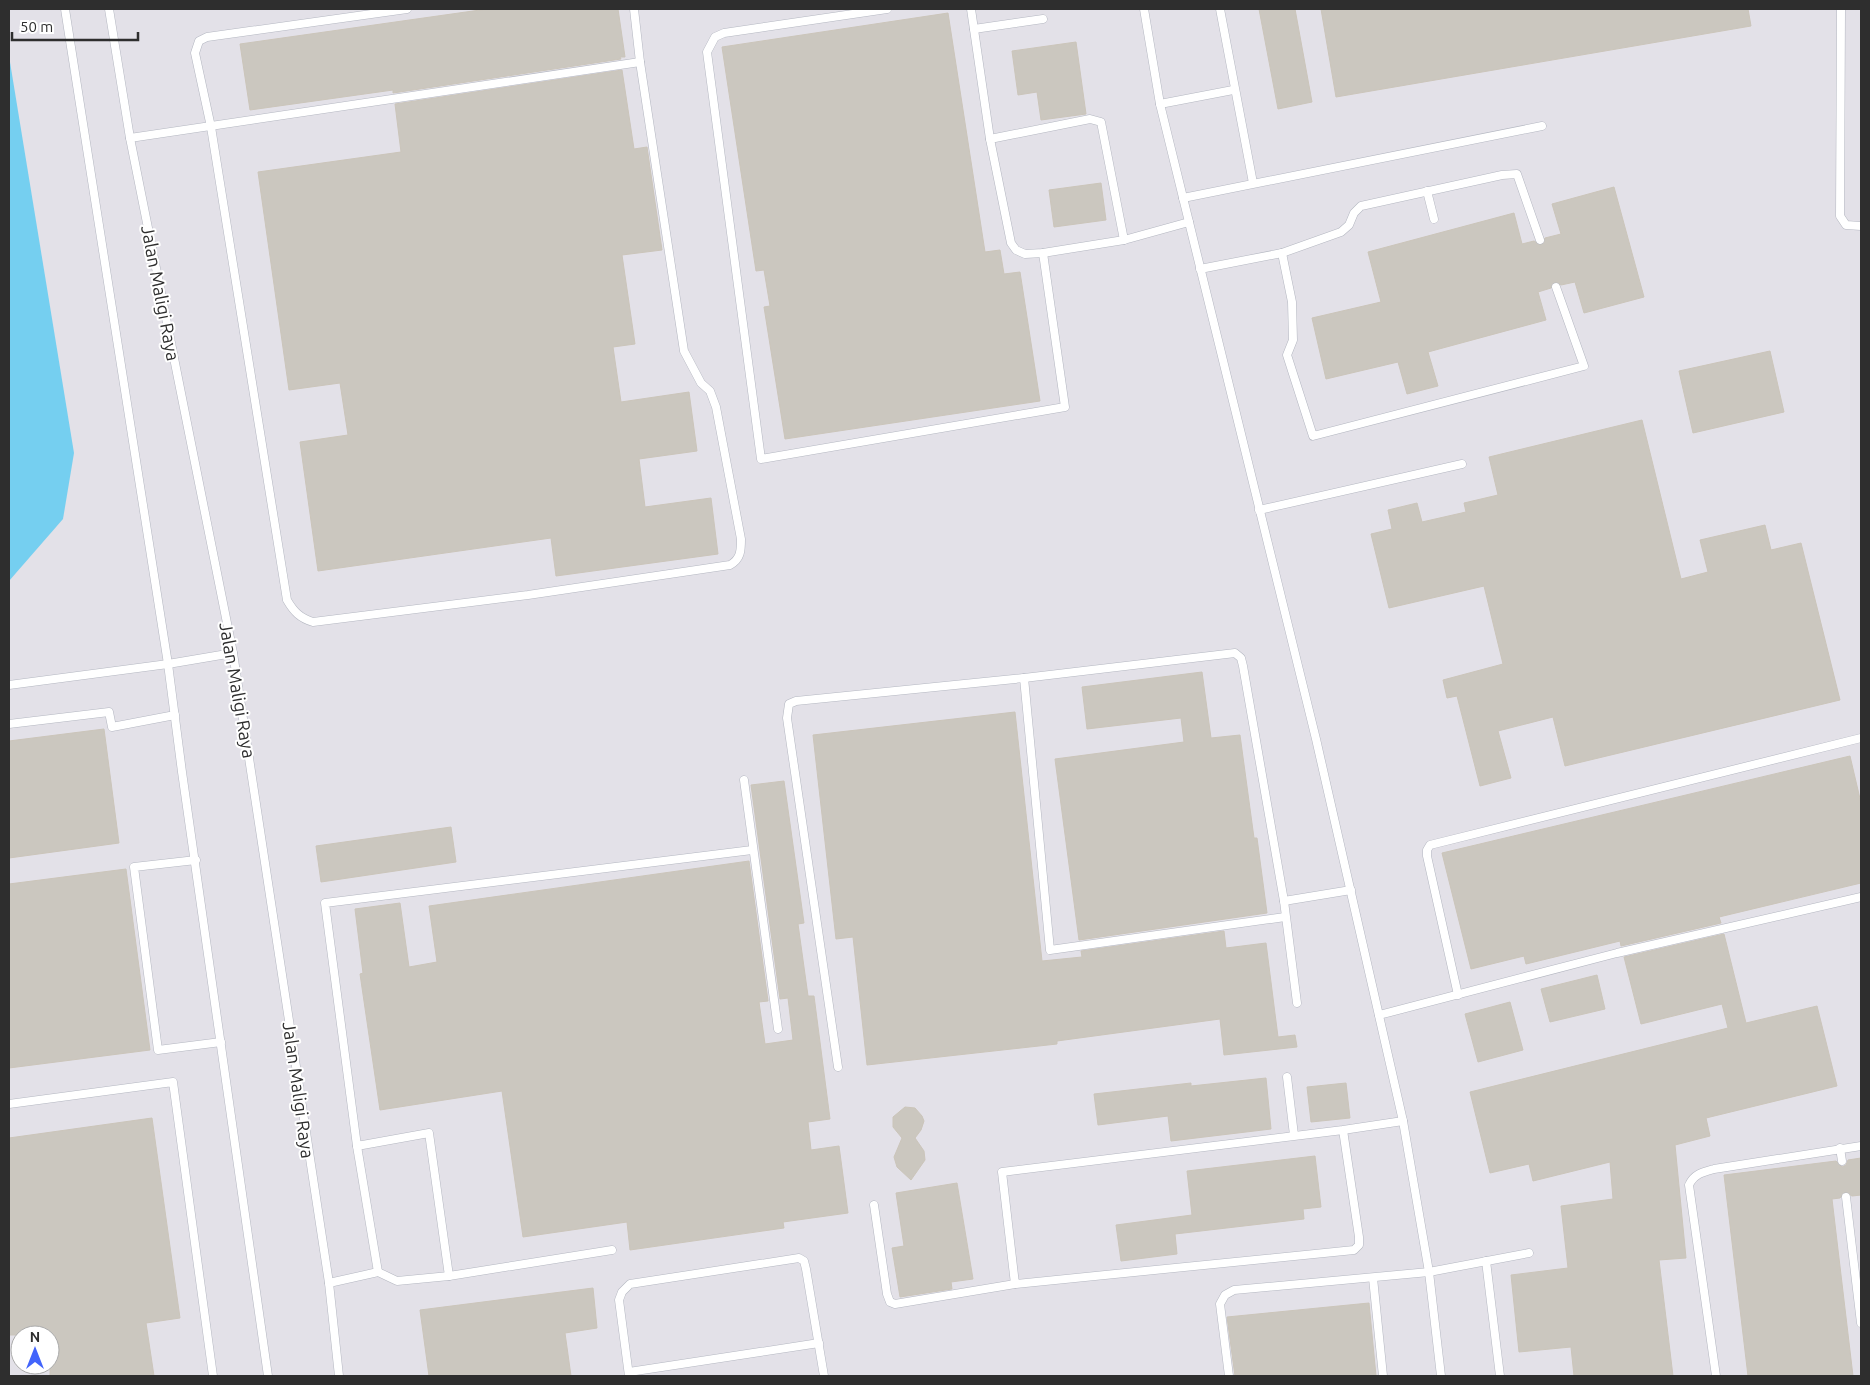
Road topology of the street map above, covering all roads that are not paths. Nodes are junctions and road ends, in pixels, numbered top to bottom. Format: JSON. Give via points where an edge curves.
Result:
{"nodes":[{"id":1,"x":65,"y":9,"type":"edge"},
{"id":2,"x":108,"y":9,"type":"edge"},
{"id":3,"x":407,"y":9,"type":"edge"},
{"id":4,"x":634,"y":9,"type":"edge"},
{"id":5,"x":887,"y":9,"type":"edge"},
{"id":6,"x":971,"y":9,"type":"edge"},
{"id":7,"x":1144,"y":9,"type":"edge"},
{"id":8,"x":1220,"y":9,"type":"edge"},
{"id":9,"x":1841,"y":9,"type":"edge"},
{"id":10,"x":1043,"y":19,"type":"dead end"},
{"id":11,"x":974,"y":29,"type":"junction"},
{"id":12,"x":640,"y":62,"type":"junction"},
{"id":13,"x":1233,"y":90,"type":"junction"},
{"id":14,"x":1160,"y":104,"type":"junction"},
{"id":15,"x":1542,"y":126,"type":"dead end"},
{"id":16,"x":210,"y":127,"type":"junction"},
{"id":17,"x":130,"y":138,"type":"junction"},
{"id":18,"x":990,"y":139,"type":"junction"},
{"id":19,"x":1253,"y":183,"type":"junction"},
{"id":20,"x":1427,"y":191,"type":"junction"},
{"id":21,"x":1183,"y":198,"type":"junction"},
{"id":22,"x":1434,"y":219,"type":"dead end"},
{"id":23,"x":1188,"y":222,"type":"junction"},
{"id":24,"x":1861,"y":226,"type":"edge"},
{"id":25,"x":1124,"y":240,"type":"junction"},
{"id":26,"x":1540,"y":240,"type":"dead end"},
{"id":27,"x":1043,"y":253,"type":"junction"},
{"id":28,"x":1282,"y":253,"type":"junction"},
{"id":29,"x":1200,"y":269,"type":"junction"},
{"id":30,"x":1556,"y":287,"type":"dead end"},
{"id":31,"x":1462,"y":464,"type":"dead end"},
{"id":32,"x":1259,"y":510,"type":"junction"},
{"id":33,"x":233,"y":653,"type":"junction"},
{"id":34,"x":168,"y":664,"type":"junction"},
{"id":35,"x":1024,"y":678,"type":"junction"},
{"id":36,"x":9,"y":686,"type":"edge"},
{"id":37,"x":175,"y":716,"type":"junction"},
{"id":38,"x":9,"y":724,"type":"edge"},
{"id":39,"x":1861,"y":738,"type":"edge"},
{"id":40,"x":744,"y":780,"type":"dead end"},
{"id":41,"x":752,"y":850,"type":"junction"},
{"id":42,"x":196,"y":860,"type":"junction"},
{"id":43,"x":1351,"y":890,"type":"junction"},
{"id":44,"x":1861,"y":898,"type":"edge"},
{"id":45,"x":1284,"y":901,"type":"junction"},
{"id":46,"x":1285,"y":916,"type":"junction"},
{"id":47,"x":1458,"y":995,"type":"junction"},
{"id":48,"x":1297,"y":1003,"type":"dead end"},
{"id":49,"x":1379,"y":1015,"type":"junction"},
{"id":50,"x":778,"y":1028,"type":"dead end"},
{"id":51,"x":222,"y":1042,"type":"junction"},
{"id":52,"x":838,"y":1067,"type":"dead end"},
{"id":53,"x":1287,"y":1077,"type":"dead end"},
{"id":54,"x":9,"y":1104,"type":"edge"},
{"id":55,"x":1403,"y":1121,"type":"junction"},
{"id":56,"x":1344,"y":1130,"type":"junction"},
{"id":57,"x":1294,"y":1135,"type":"junction"},
{"id":58,"x":357,"y":1146,"type":"junction"},
{"id":59,"x":1861,"y":1146,"type":"edge"},
{"id":60,"x":1840,"y":1148,"type":"junction"},
{"id":61,"x":1842,"y":1161,"type":"dead end"},
{"id":62,"x":1846,"y":1197,"type":"dead end"},
{"id":63,"x":874,"y":1205,"type":"dead end"},
{"id":64,"x":612,"y":1250,"type":"dead end"},
{"id":65,"x":1529,"y":1253,"type":"dead end"},
{"id":66,"x":1486,"y":1261,"type":"junction"},
{"id":67,"x":378,"y":1272,"type":"junction"},
{"id":68,"x":1429,"y":1272,"type":"junction"},
{"id":69,"x":449,"y":1276,"type":"junction"},
{"id":70,"x":1373,"y":1278,"type":"junction"},
{"id":71,"x":329,"y":1283,"type":"junction"},
{"id":72,"x":1015,"y":1284,"type":"junction"},
{"id":73,"x":1861,"y":1323,"type":"edge"},
{"id":74,"x":819,"y":1343,"type":"junction"},
{"id":75,"x":629,"y":1374,"type":"edge"},
{"id":76,"x":213,"y":1376,"type":"edge"},
{"id":77,"x":268,"y":1376,"type":"edge"},
{"id":78,"x":338,"y":1376,"type":"edge"},
{"id":79,"x":824,"y":1376,"type":"edge"},
{"id":80,"x":1229,"y":1376,"type":"edge"},
{"id":81,"x":1383,"y":1376,"type":"edge"},
{"id":82,"x":1441,"y":1376,"type":"edge"},
{"id":83,"x":1500,"y":1376,"type":"edge"},
{"id":84,"x":1716,"y":1376,"type":"edge"}],
"edges":[{"from":1,"to":34,"type":"lane"},
{"from":2,"to":17,"type":"lane","name":"Jalan Maligi Raya"},
{"from":3,"to":16,"type":"lane","via":[[215,35],[199,41],[194,53]]},
{"from":4,"to":12,"type":"lane"},
{"from":5,"to":27,"type":"lane","via":[[724,33],[715,37],[707,52],[761,459],[1065,407]]},
{"from":6,"to":11,"type":"lane"},
{"from":7,"to":14,"type":"lane"},
{"from":8,"to":13,"type":"lane"},
{"from":9,"to":24,"type":"lane","via":[[1840,216],[1846,225]]},
{"from":10,"to":11,"type":"lane"},
{"from":11,"to":18,"type":"lane"},
{"from":12,"to":16,"type":"lane"},
{"from":12,"to":16,"type":"lane","via":[[684,351],[701,383],[710,391],[716,408],[741,539],[741,552],[736,562],[730,565],[528,595],[313,622],[302,619],[287,600]]},
{"from":13,"to":14,"type":"lane"},
{"from":13,"to":19,"type":"lane"},
{"from":14,"to":21,"type":"lane"},
{"from":15,"to":19,"type":"lane"},
{"from":16,"to":17,"type":"lane"},
{"from":17,"to":33,"type":"lane","name":"Jalan Maligi Raya"},
{"from":18,"to":25,"type":"lane","via":[[1090,119],[1101,122]]},
{"from":18,"to":27,"type":"lane","via":[[1011,242],[1016,250],[1026,254]]},
{"from":19,"to":21,"type":"lane"},
{"from":20,"to":22,"type":"lane"},
{"from":20,"to":26,"type":"lane","via":[[1517,174]]},
{"from":20,"to":28,"type":"lane","via":[[1361,206],[1341,232]]},
{"from":21,"to":23,"type":"lane"},
{"from":23,"to":25,"type":"lane"},
{"from":23,"to":29,"type":"lane"},
{"from":25,"to":27,"type":"lane"},
{"from":28,"to":29,"type":"lane"},
{"from":28,"to":30,"type":"lane","via":[[1292,302],[1293,340],[1288,354],[1313,436],[1584,366]]},
{"from":29,"to":32,"type":"lane"},
{"from":31,"to":32,"type":"lane"},
{"from":32,"to":43,"type":"lane"},
{"from":33,"to":34,"type":"lane"},
{"from":33,"to":71,"type":"lane","name":"Jalan Maligi Raya"},
{"from":34,"to":36,"type":"lane"},
{"from":34,"to":37,"type":"lane"},
{"from":35,"to":45,"type":"lane","via":[[1226,653],[1235,653],[1242,658]]},
{"from":35,"to":46,"type":"lane","via":[[1050,950]]},
{"from":35,"to":52,"type":"lane","via":[[789,704],[786,718]]},
{"from":37,"to":38,"type":"lane","via":[[112,727],[109,712]]},
{"from":37,"to":42,"type":"lane"},
{"from":39,"to":47,"type":"lane","via":[[1430,845],[1427,856]]},
{"from":40,"to":41,"type":"lane"},
{"from":41,"to":50,"type":"lane"},
{"from":41,"to":58,"type":"lane","via":[[325,902]]},
{"from":42,"to":51,"type":"lane"},
{"from":42,"to":51,"type":"lane","via":[[134,867],[158,1050]]},
{"from":43,"to":45,"type":"lane"},
{"from":43,"to":49,"type":"lane"},
{"from":44,"to":47,"type":"lane","via":[[1617,953]]},
{"from":45,"to":46,"type":"lane"},
{"from":46,"to":48,"type":"lane"},
{"from":47,"to":49,"type":"lane"},
{"from":49,"to":55,"type":"lane"},
{"from":51,"to":77,"type":"lane"},
{"from":53,"to":57,"type":"lane"},
{"from":54,"to":76,"type":"lane","via":[[173,1082]]},
{"from":55,"to":56,"type":"lane"},
{"from":55,"to":68,"type":"lane"},
{"from":56,"to":57,"type":"lane"},
{"from":56,"to":72,"type":"lane","via":[[1359,1237],[1359,1245],[1354,1250]]},
{"from":57,"to":72,"type":"lane","via":[[1002,1172]]},
{"from":58,"to":67,"type":"lane"},
{"from":58,"to":69,"type":"lane","via":[[429,1133]]},
{"from":59,"to":60,"type":"lane"},
{"from":60,"to":61,"type":"lane"},
{"from":60,"to":84,"type":"lane","via":[[1714,1169],[1692,1178],[1690,1185]]},
{"from":62,"to":73,"type":"lane"},
{"from":63,"to":72,"type":"lane","via":[[890,1302],[895,1304]]},
{"from":64,"to":69,"type":"lane"},
{"from":65,"to":66,"type":"lane"},
{"from":66,"to":68,"type":"lane"},
{"from":66,"to":83,"type":"lane"},
{"from":67,"to":69,"type":"lane","via":[[397,1281]]},
{"from":67,"to":71,"type":"lane"},
{"from":68,"to":70,"type":"lane"},
{"from":68,"to":82,"type":"lane"},
{"from":70,"to":80,"type":"lane","via":[[1234,1290],[1225,1295],[1220,1304]]},
{"from":70,"to":81,"type":"lane"},
{"from":71,"to":78,"type":"lane","name":"Jalan Maligi Raya"},
{"from":74,"to":75,"type":"lane"},
{"from":74,"to":75,"type":"lane","via":[[806,1268],[799,1258],[630,1284],[619,1300]]},
{"from":74,"to":79,"type":"lane"}]}
